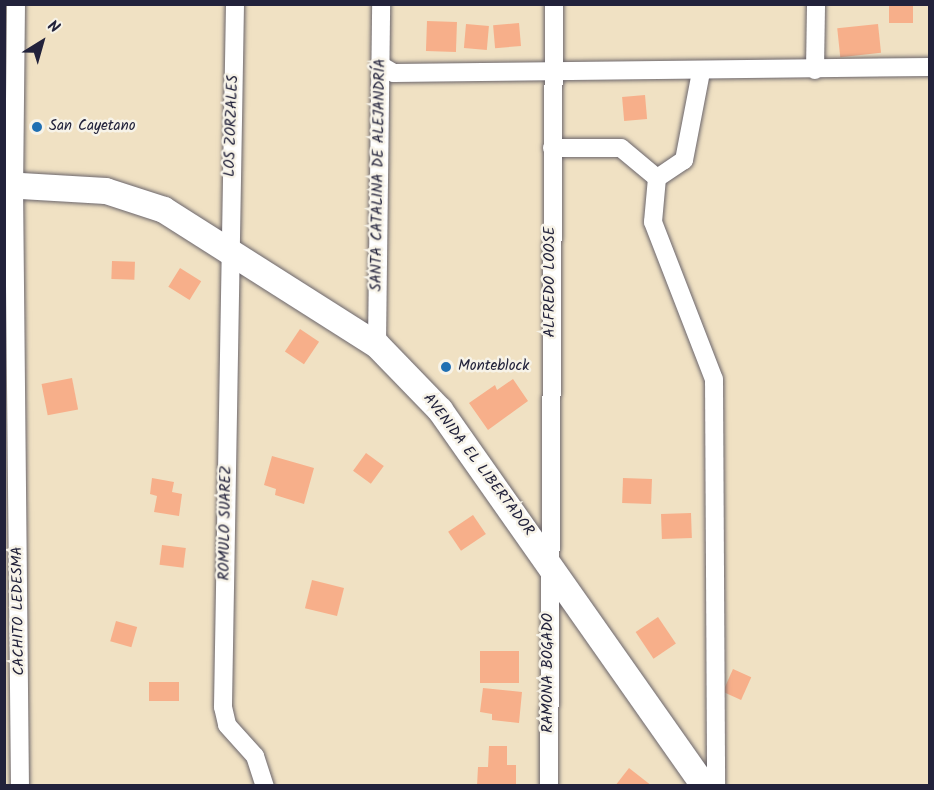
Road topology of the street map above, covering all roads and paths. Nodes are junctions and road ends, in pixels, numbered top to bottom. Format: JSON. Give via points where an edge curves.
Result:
{"nodes":[{"id":1,"x":16,"y":4,"type":"edge"},
{"id":2,"x":235,"y":4,"type":"edge"},
{"id":3,"x":381,"y":4,"type":"edge"},
{"id":4,"x":554,"y":4,"type":"edge"},
{"id":5,"x":816,"y":4,"type":"edge"},
{"id":6,"x":380,"y":64,"type":"junction"},
{"id":7,"x":930,"y":67,"type":"edge"},
{"id":8,"x":815,"y":70,"type":"junction"},
{"id":9,"x":700,"y":72,"type":"junction"},
{"id":10,"x":556,"y":73,"type":"junction"},
{"id":11,"x":552,"y":148,"type":"junction"},
{"id":12,"x":657,"y":178,"type":"junction"},
{"id":13,"x":9,"y":185,"type":"edge"},
{"id":14,"x":229,"y":248,"type":"junction"},
{"id":15,"x":377,"y":345,"type":"junction"},
{"id":16,"x":549,"y":560,"type":"junction"},
{"id":17,"x":13,"y":743,"type":"edge"},
{"id":18,"x":20,"y":786,"type":"edge"},
{"id":19,"x":265,"y":786,"type":"edge"},
{"id":20,"x":549,"y":786,"type":"edge"},
{"id":21,"x":704,"y":786,"type":"edge"},
{"id":22,"x":716,"y":786,"type":"edge"}],
"edges":[{"from":1,"to":13,"type":"street","name":"CACHITO LEDESMA"},
{"from":2,"to":14,"type":"street","name":"LOS ZORZALES"},
{"from":3,"to":6,"type":"street","name":"SANTA CATALINA DE ALEJANDRÍA"},
{"from":4,"to":10,"type":"street","name":"ALFREDO LOOSE"},
{"from":5,"to":8,"type":"street"},
{"from":6,"to":10,"type":"street","via":[[394,73]]},
{"from":6,"to":15,"type":"street","name":"SANTA CATALINA DE ALEJANDRÍA"},
{"from":7,"to":8,"type":"street"},
{"from":8,"to":9,"type":"street","via":[[739,68]]},
{"from":9,"to":10,"type":"street"},
{"from":9,"to":12,"type":"street","via":[[684,160]]},
{"from":10,"to":11,"type":"street","name":"ALFREDO LOOSE"},
{"from":11,"to":12,"type":"street","via":[[621,148]]},
{"from":11,"to":16,"type":"street","name":"ALFREDO LOOSE"},
{"from":12,"to":22,"type":"street","via":[[652,222],[714,379]]},
{"from":13,"to":14,"type":"main road","name":"AVENIDA EL LIBERTADOR","via":[[106,191],[164,210]]},
{"from":13,"to":17,"type":"street","name":"CACHITO LEDESMA"},
{"from":14,"to":15,"type":"main road","name":"AVENIDA EL LIBERTADOR"},
{"from":14,"to":19,"type":"street","name":"ROMULO SUAREZ","via":[[223,707],[227,725],[255,756]]},
{"from":15,"to":16,"type":"main road","name":"AVENIDA EL LIBERTADOR","via":[[440,410]]},
{"from":16,"to":20,"type":"street","name":"RAMONA BOGADO"},
{"from":16,"to":21,"type":"main road","name":"AVENIDA EL LIBERTADOR"},
{"from":17,"to":18,"type":"street","name":"CACHITO LEDESMA"}]}
